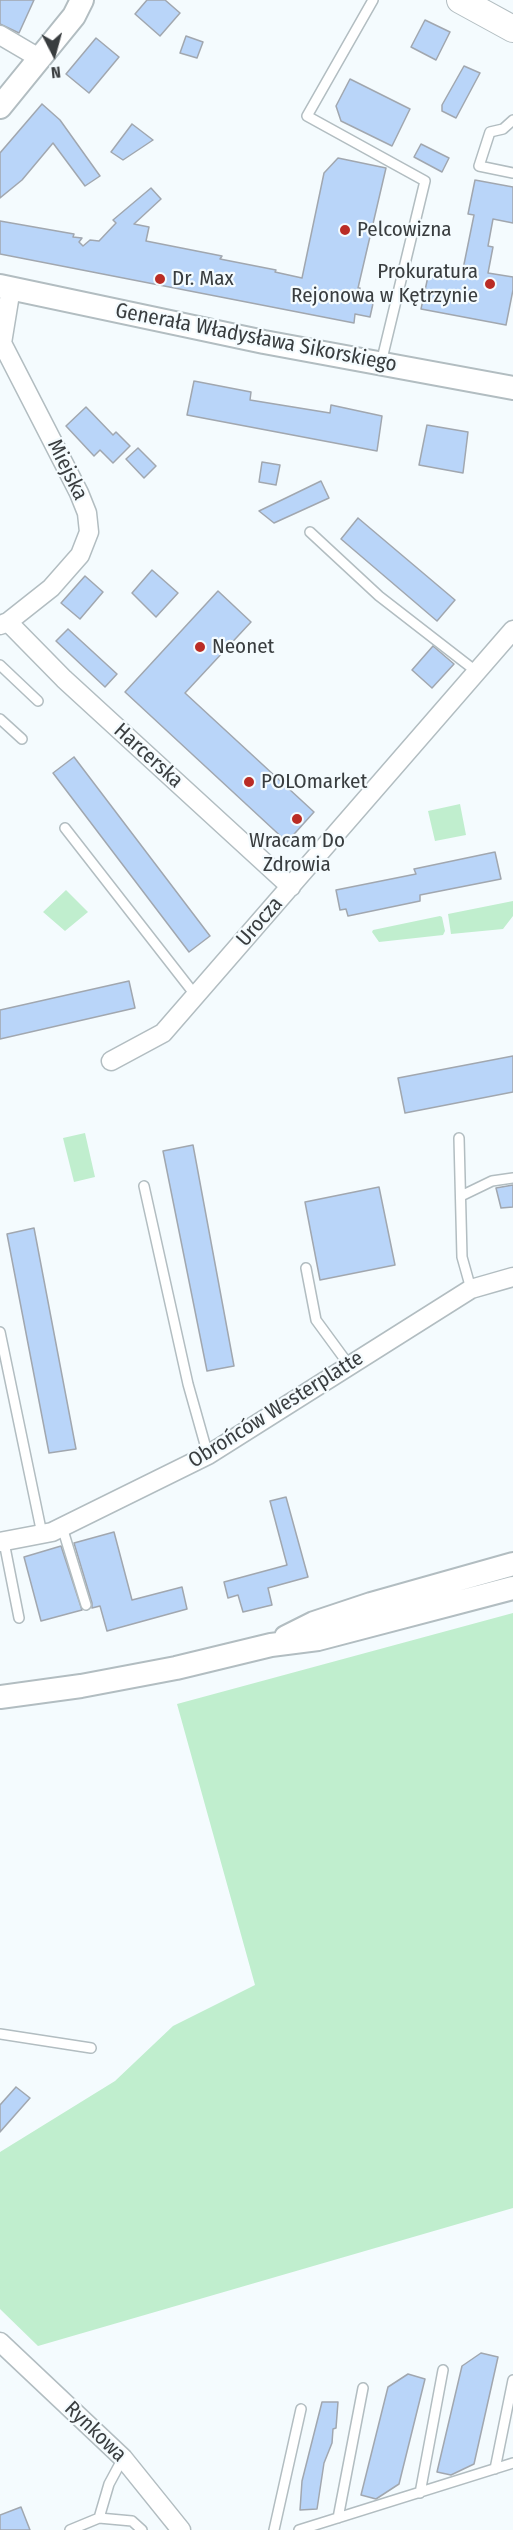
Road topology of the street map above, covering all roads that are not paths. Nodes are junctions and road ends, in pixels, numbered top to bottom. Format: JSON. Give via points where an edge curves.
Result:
{"nodes":[{"id":1,"x":82,"y":0,"type":"edge"},
{"id":2,"x":374,"y":0,"type":"edge"},
{"id":3,"x":459,"y":0,"type":"edge"},
{"id":4,"x":513,"y":29,"type":"edge"},
{"id":5,"x":0,"y":35,"type":"edge"},
{"id":6,"x":39,"y":58,"type":"junction"},
{"id":7,"x":0,"y":107,"type":"edge"},
{"id":8,"x":513,"y":120,"type":"edge"},
{"id":9,"x":513,"y":173,"type":"edge"},
{"id":10,"x":5,"y":287,"type":"edge"},
{"id":11,"x":381,"y":363,"type":"junction"},
{"id":12,"x":513,"y":387,"type":"edge"},
{"id":13,"x":310,"y":532,"type":"dead end"},
{"id":14,"x":4,"y":624,"type":"edge"},
{"id":15,"x":513,"y":630,"type":"edge"},
{"id":16,"x":0,"y":665,"type":"edge"},
{"id":17,"x":477,"y":672,"type":"junction"},
{"id":18,"x":38,"y":701,"type":"dead end"},
{"id":19,"x":0,"y":719,"type":"edge"},
{"id":20,"x":22,"y":739,"type":"dead end"},
{"id":21,"x":65,"y":828,"type":"dead end"},
{"id":22,"x":291,"y":887,"type":"junction"},
{"id":23,"x":196,"y":996,"type":"junction"},
{"id":24,"x":111,"y":1060,"type":"dead end"},
{"id":25,"x":459,"y":1138,"type":"dead end"},
{"id":26,"x":513,"y":1178,"type":"edge"},
{"id":27,"x":144,"y":1186,"type":"dead end"},
{"id":28,"x":461,"y":1196,"type":"junction"},
{"id":29,"x":306,"y":1268,"type":"dead end"},
{"id":30,"x":513,"y":1277,"type":"edge"},
{"id":31,"x":471,"y":1289,"type":"junction"},
{"id":32,"x":0,"y":1332,"type":"edge"},
{"id":33,"x":349,"y":1365,"type":"junction"},
{"id":34,"x":208,"y":1455,"type":"junction"},
{"id":35,"x":62,"y":1527,"type":"junction"},
{"id":36,"x":42,"y":1534,"type":"junction"},
{"id":37,"x":2,"y":1542,"type":"edge"},
{"id":38,"x":513,"y":1564,"type":"edge"},
{"id":39,"x":513,"y":1588,"type":"edge"},
{"id":40,"x":86,"y":1605,"type":"dead end"},
{"id":41,"x":19,"y":1618,"type":"dead end"},
{"id":42,"x":271,"y":1645,"type":"junction"},
{"id":43,"x":0,"y":1697,"type":"edge"},
{"id":44,"x":0,"y":2034,"type":"edge"},
{"id":45,"x":91,"y":2048,"type":"dead end"},
{"id":46,"x":0,"y":2342,"type":"edge"},
{"id":47,"x":443,"y":2370,"type":"dead end"},
{"id":48,"x":513,"y":2380,"type":"edge"},
{"id":49,"x":363,"y":2388,"type":"dead end"},
{"id":50,"x":301,"y":2409,"type":"dead end"},
{"id":51,"x":123,"y":2458,"type":"junction"},
{"id":52,"x":513,"y":2463,"type":"edge"},
{"id":53,"x":495,"y":2469,"type":"junction"},
{"id":54,"x":420,"y":2493,"type":"junction"},
{"id":55,"x":99,"y":2518,"type":"junction"},
{"id":56,"x":338,"y":2518,"type":"junction"},
{"id":57,"x":70,"y":2530,"type":"edge"},
{"id":58,"x":142,"y":2530,"type":"edge"},
{"id":59,"x":181,"y":2530,"type":"edge"},
{"id":60,"x":274,"y":2530,"type":"edge"},
{"id":61,"x":299,"y":2530,"type":"edge"}],
"edges":[{"from":1,"to":6,"type":"street","via":[[74,16]]},
{"from":2,"to":11,"type":"lane","via":[[307,116],[424,181]]},
{"from":3,"to":4,"type":"main road"},
{"from":5,"to":6,"type":"street"},
{"from":6,"to":7,"type":"street"},
{"from":8,"to":9,"type":"lane","via":[[503,129],[490,132],[479,166]]},
{"from":10,"to":11,"type":"street","name":"Generała Władysława Sikorskiego"},
{"from":10,"to":14,"type":"street","name":"Miejska","via":[[2,343],[79,493],[89,532],[80,555],[51,588]]},
{"from":11,"to":12,"type":"street","name":"Generała Władysława Sikorskiego"},
{"from":13,"to":17,"type":"lane","via":[[379,596]]},
{"from":14,"to":22,"type":"street","name":"Harcerska"},
{"from":15,"to":17,"type":"street","name":"Urocza"},
{"from":16,"to":18,"type":"lane"},
{"from":17,"to":22,"type":"street","name":"Urocza"},
{"from":19,"to":20,"type":"lane"},
{"from":21,"to":23,"type":"lane"},
{"from":22,"to":23,"type":"street","name":"Urocza"},
{"from":23,"to":24,"type":"street","name":"Urocza","via":[[164,1033]]},
{"from":25,"to":28,"type":"lane"},
{"from":26,"to":28,"type":"lane","via":[[492,1182]]},
{"from":27,"to":34,"type":"lane","via":[[188,1384]]},
{"from":28,"to":31,"type":"lane","via":[[462,1257]]},
{"from":29,"to":33,"type":"lane","via":[[316,1320]]},
{"from":30,"to":31,"type":"street","name":"Obrońców Westerplatte"},
{"from":31,"to":33,"type":"street","name":"Obrońców Westerplatte"},
{"from":32,"to":36,"type":"lane"},
{"from":33,"to":34,"type":"street","name":"Obrońców Westerplatte"},
{"from":34,"to":35,"type":"street","name":"Obrońców Westerplatte"},
{"from":35,"to":36,"type":"street","name":"Obrońców Westerplatte"},
{"from":35,"to":40,"type":"lane"},
{"from":36,"to":37,"type":"street","name":"Obrońców Westerplatte"},
{"from":37,"to":41,"type":"lane"},
{"from":38,"to":42,"type":"street","via":[[314,1623]]},
{"from":39,"to":42,"type":"street","via":[[318,1638]]},
{"from":42,"to":43,"type":"street","via":[[176,1668]]},
{"from":44,"to":45,"type":"lane"},
{"from":46,"to":51,"type":"street","name":"Rynkowa"},
{"from":47,"to":54,"type":"lane"},
{"from":48,"to":53,"type":"lane"},
{"from":49,"to":56,"type":"lane"},
{"from":50,"to":60,"type":"lane"},
{"from":51,"to":55,"type":"lane","via":[[109,2484]]},
{"from":51,"to":59,"type":"street","name":"Rynkowa"},
{"from":52,"to":53,"type":"lane"},
{"from":53,"to":54,"type":"lane"},
{"from":54,"to":56,"type":"lane"},
{"from":55,"to":57,"type":"lane"},
{"from":55,"to":58,"type":"lane","via":[[132,2521]]},
{"from":56,"to":61,"type":"lane"}]}
